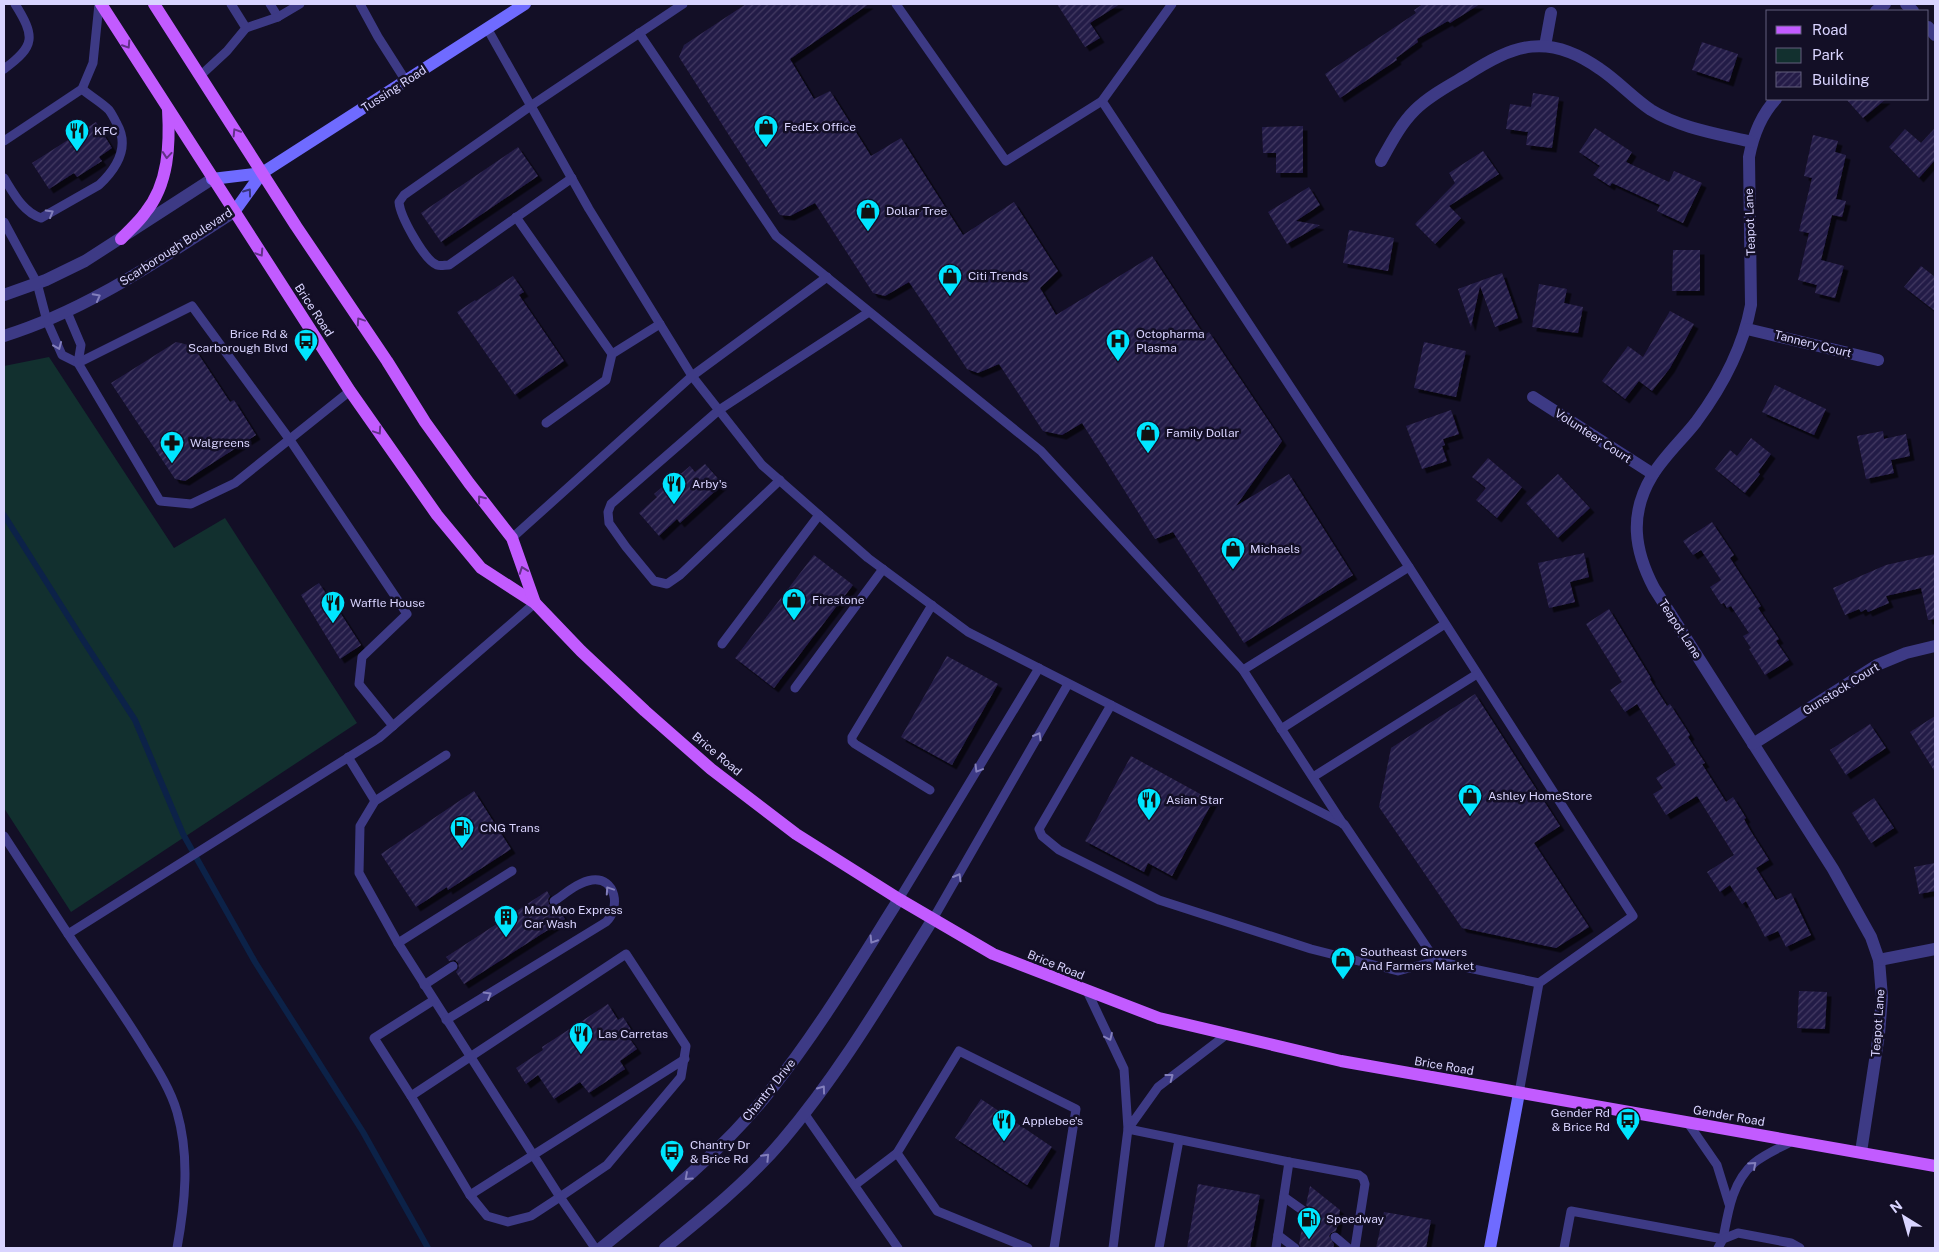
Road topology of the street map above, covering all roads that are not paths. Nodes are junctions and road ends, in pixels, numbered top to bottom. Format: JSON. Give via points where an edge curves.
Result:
{"nodes":[{"id":1,"x":15,"y":4,"type":"edge"},
{"id":2,"x":100,"y":4,"type":"edge"},
{"id":3,"x":154,"y":4,"type":"edge"},
{"id":4,"x":231,"y":4,"type":"edge"},
{"id":5,"x":270,"y":4,"type":"edge"},
{"id":6,"x":300,"y":4,"type":"edge"},
{"id":7,"x":360,"y":4,"type":"edge"},
{"id":8,"x":525,"y":4,"type":"edge"},
{"id":9,"x":682,"y":4,"type":"edge"},
{"id":10,"x":896,"y":4,"type":"edge"},
{"id":11,"x":1172,"y":4,"type":"edge"},
{"id":12,"x":1551,"y":13,"type":"dead end"},
{"id":13,"x":278,"y":17,"type":"junction"},
{"id":14,"x":246,"y":28,"type":"junction"},
{"id":15,"x":487,"y":28,"type":"junction"},
{"id":16,"x":640,"y":33,"type":"junction"},
{"id":17,"x":1545,"y":46,"type":"junction"},
{"id":18,"x":4,"y":69,"type":"edge"},
{"id":19,"x":200,"y":76,"type":"junction"},
{"id":20,"x":406,"y":81,"type":"junction"},
{"id":21,"x":82,"y":89,"type":"junction"},
{"id":22,"x":1775,"y":100,"type":"edge"},
{"id":23,"x":1102,"y":101,"type":"junction"},
{"id":24,"x":532,"y":105,"type":"junction"},
{"id":25,"x":168,"y":106,"type":"junction"},
{"id":26,"x":4,"y":141,"type":"edge"},
{"id":27,"x":1752,"y":142,"type":"junction"},
{"id":28,"x":1381,"y":161,"type":"dead end"},
{"id":29,"x":262,"y":173,"type":"junction"},
{"id":30,"x":4,"y":178,"type":"edge"},
{"id":31,"x":572,"y":178,"type":"junction"},
{"id":32,"x":212,"y":179,"type":"junction"},
{"id":33,"x":234,"y":212,"type":"junction"},
{"id":34,"x":516,"y":217,"type":"junction"},
{"id":35,"x":4,"y":222,"type":"edge"},
{"id":36,"x":121,"y":238,"type":"junction"},
{"id":37,"x":827,"y":277,"type":"junction"},
{"id":38,"x":37,"y":283,"type":"junction"},
{"id":39,"x":4,"y":295,"type":"edge"},
{"id":40,"x":67,"y":312,"type":"junction"},
{"id":41,"x":869,"y":312,"type":"junction"},
{"id":42,"x":47,"y":320,"type":"junction"},
{"id":43,"x":660,"y":324,"type":"junction"},
{"id":44,"x":1747,"y":329,"type":"junction"},
{"id":45,"x":4,"y":336,"type":"edge"},
{"id":46,"x":612,"y":354,"type":"junction"},
{"id":47,"x":1878,"y":360,"type":"dead end"},
{"id":48,"x":78,"y":363,"type":"junction"},
{"id":49,"x":692,"y":376,"type":"junction"},
{"id":50,"x":350,"y":391,"type":"junction"},
{"id":51,"x":1533,"y":397,"type":"dead end"},
{"id":52,"x":719,"y":410,"type":"junction"},
{"id":53,"x":546,"y":423,"type":"dead end"},
{"id":54,"x":290,"y":440,"type":"junction"},
{"id":55,"x":1653,"y":474,"type":"junction"},
{"id":56,"x":780,"y":480,"type":"junction"},
{"id":57,"x":819,"y":515,"type":"junction"},
{"id":58,"x":512,"y":538,"type":"junction"},
{"id":59,"x":1408,"y":567,"type":"junction"},
{"id":60,"x":883,"y":569,"type":"junction"},
{"id":61,"x":535,"y":603,"type":"junction"},
{"id":62,"x":932,"y":605,"type":"junction"},
{"id":63,"x":1445,"y":624,"type":"junction"},
{"id":64,"x":722,"y":644,"type":"dead end"},
{"id":65,"x":1935,"y":646,"type":"edge"},
{"id":66,"x":1039,"y":668,"type":"junction"},
{"id":67,"x":1243,"y":670,"type":"junction"},
{"id":68,"x":1477,"y":674,"type":"junction"},
{"id":69,"x":1068,"y":684,"type":"junction"},
{"id":70,"x":795,"y":688,"type":"dead end"},
{"id":71,"x":1111,"y":705,"type":"junction"},
{"id":72,"x":393,"y":726,"type":"junction"},
{"id":73,"x":1281,"y":729,"type":"junction"},
{"id":74,"x":1753,"y":744,"type":"junction"},
{"id":75,"x":446,"y":755,"type":"dead end"},
{"id":76,"x":348,"y":757,"type":"junction"},
{"id":77,"x":1313,"y":777,"type":"junction"},
{"id":78,"x":930,"y":790,"type":"dead end"},
{"id":79,"x":375,"y":801,"type":"junction"},
{"id":80,"x":1344,"y":824,"type":"junction"},
{"id":81,"x":4,"y":836,"type":"edge"},
{"id":82,"x":512,"y":871,"type":"dead end"},
{"id":83,"x":899,"y":899,"type":"junction"},
{"id":84,"x":554,"y":901,"type":"dead end"},
{"id":85,"x":934,"y":919,"type":"junction"},
{"id":86,"x":68,"y":934,"type":"junction"},
{"id":87,"x":398,"y":943,"type":"junction"},
{"id":88,"x":1935,"y":949,"type":"edge"},
{"id":89,"x":1879,"y":960,"type":"junction"},
{"id":90,"x":1436,"y":961,"type":"junction"},
{"id":91,"x":453,"y":966,"type":"dead end"},
{"id":92,"x":1539,"y":983,"type":"junction"},
{"id":93,"x":424,"y":985,"type":"junction"},
{"id":94,"x":1088,"y":992,"type":"junction"},
{"id":95,"x":434,"y":1000,"type":"junction"},
{"id":96,"x":446,"y":1020,"type":"junction"},
{"id":97,"x":1226,"y":1035,"type":"junction"},
{"id":98,"x":470,"y":1057,"type":"junction"},
{"id":99,"x":685,"y":1059,"type":"junction"},
{"id":100,"x":1519,"y":1093,"type":"junction"},
{"id":101,"x":411,"y":1096,"type":"junction"},
{"id":102,"x":804,"y":1113,"type":"junction"},
{"id":103,"x":1688,"y":1123,"type":"junction"},
{"id":104,"x":1128,"y":1129,"type":"junction"},
{"id":105,"x":1179,"y":1140,"type":"junction"},
{"id":106,"x":1792,"y":1140,"type":"junction"},
{"id":107,"x":897,"y":1152,"type":"junction"},
{"id":108,"x":1862,"y":1152,"type":"junction"},
{"id":109,"x":533,"y":1155,"type":"junction"},
{"id":110,"x":1289,"y":1162,"type":"junction"},
{"id":111,"x":1935,"y":1166,"type":"edge"},
{"id":112,"x":855,"y":1184,"type":"junction"},
{"id":113,"x":470,"y":1195,"type":"junction"},
{"id":114,"x":560,"y":1197,"type":"junction"},
{"id":115,"x":1284,"y":1197,"type":"junction"},
{"id":116,"x":1729,"y":1204,"type":"junction"},
{"id":117,"x":1305,"y":1212,"type":"dead end"},
{"id":118,"x":1278,"y":1235,"type":"junction"},
{"id":119,"x":1335,"y":1237,"type":"dead end"},
{"id":120,"x":1723,"y":1239,"type":"junction"},
{"id":121,"x":177,"y":1248,"type":"edge"},
{"id":122,"x":595,"y":1248,"type":"edge"},
{"id":123,"x":601,"y":1248,"type":"edge"},
{"id":124,"x":665,"y":1248,"type":"edge"},
{"id":125,"x":898,"y":1248,"type":"edge"},
{"id":126,"x":1028,"y":1248,"type":"edge"},
{"id":127,"x":1054,"y":1248,"type":"edge"},
{"id":128,"x":1113,"y":1248,"type":"edge"},
{"id":129,"x":1159,"y":1248,"type":"edge"},
{"id":130,"x":1276,"y":1248,"type":"edge"},
{"id":131,"x":1295,"y":1248,"type":"edge"},
{"id":132,"x":1348,"y":1248,"type":"edge"},
{"id":133,"x":1355,"y":1248,"type":"edge"},
{"id":134,"x":1490,"y":1248,"type":"edge"},
{"id":135,"x":1564,"y":1248,"type":"edge"},
{"id":136,"x":1718,"y":1248,"type":"edge"},
{"id":137,"x":1800,"y":1248,"type":"edge"}],
"edges":[{"from":1,"to":18,"type":"lane","via":[[27,23],[28,47]]},
{"from":2,"to":21,"type":"lane","via":[[93,63]]},
{"from":2,"to":25,"type":"main road","name":"Brice Road","one_way":true},
{"from":3,"to":19,"type":"main road","name":"Brice Road"},
{"from":4,"to":14,"type":"lane"},
{"from":5,"to":13,"type":"lane"},
{"from":6,"to":13,"type":"lane"},
{"from":7,"to":20,"type":"lane"},
{"from":8,"to":15,"type":"main road","name":"Tussing Road"},
{"from":9,"to":16,"type":"lane"},
{"from":10,"to":23,"type":"lane","via":[[1006,161]]},
{"from":11,"to":23,"type":"lane"},
{"from":12,"to":17,"type":"street"},
{"from":13,"to":14,"type":"lane"},
{"from":14,"to":19,"type":"lane"},
{"from":15,"to":20,"type":"main road","name":"Tussing Road"},
{"from":15,"to":24,"type":"lane"},
{"from":16,"to":24,"type":"lane"},
{"from":16,"to":37,"type":"lane","via":[[776,236]]},
{"from":17,"to":27,"type":"street","via":[[1583,58],[1651,110],[1683,124]]},
{"from":17,"to":28,"type":"street","via":[[1505,52],[1433,96],[1402,124]]},
{"from":29,"to":19,"type":"main road","name":"Brice Road","one_way":true},
{"from":20,"to":29,"type":"main road","name":"Tussing Road"},
{"from":21,"to":26,"type":"lane"},
{"from":30,"to":21,"type":"lane","one_way":true,"via":[[31,215],[41,218],[108,177],[119,160],[123,144],[121,132],[110,111]]},
{"from":22,"to":27,"type":"street","name":"Teapot Lane"},
{"from":23,"to":59,"type":"lane"},
{"from":24,"to":31,"type":"lane"},
{"from":24,"to":34,"type":"lane","via":[[404,195],[399,202],[405,223],[430,260],[438,266],[449,265]]},
{"from":25,"to":32,"type":"main road","name":"Brice Road"},
{"from":25,"to":36,"type":"main road","one_way":true,"via":[[167,161],[160,187],[146,213]]},
{"from":27,"to":44,"type":"street","name":"Teapot Lane","via":[[1749,181],[1752,305]]},
{"from":29,"to":32,"type":"main road"},
{"from":33,"to":29,"type":"main road","name":"Scarborough Boulevard","one_way":true},
{"from":58,"to":29,"type":"main road","name":"Brice Road","one_way":true,"via":[[426,422]]},
{"from":31,"to":34,"type":"lane"},
{"from":31,"to":43,"type":"lane"},
{"from":32,"to":33,"type":"main road","name":"Brice Road"},
{"from":32,"to":36,"type":"street"},
{"from":40,"to":33,"type":"street","name":"Scarborough Boulevard","one_way":true,"via":[[123,282]]},
{"from":33,"to":50,"type":"main road","name":"Brice Road","one_way":true},
{"from":34,"to":46,"type":"lane"},
{"from":35,"to":38,"type":"lane"},
{"from":36,"to":38,"type":"street","via":[[84,261]]},
{"from":37,"to":41,"type":"lane"},
{"from":37,"to":49,"type":"lane"},
{"from":38,"to":39,"type":"street"},
{"from":38,"to":42,"type":"lane"},
{"from":40,"to":42,"type":"street","name":"Scarborough Boulevard"},
{"from":40,"to":48,"type":"lane","via":[[81,344]]},
{"from":41,"to":52,"type":"lane"},
{"from":41,"to":67,"type":"lane","via":[[1041,451]]},
{"from":42,"to":45,"type":"street","name":"Scarborough Boulevard"},
{"from":42,"to":48,"type":"lane","one_way":true,"via":[[62,355]]},
{"from":43,"to":46,"type":"lane"},
{"from":43,"to":49,"type":"lane"},
{"from":44,"to":47,"type":"street","name":"Tannery Court"},
{"from":44,"to":55,"type":"street","name":"Teapot Lane","via":[[1718,389]]},
{"from":46,"to":53,"type":"lane","via":[[606,380]]},
{"from":48,"to":54,"type":"lane","via":[[192,306]]},
{"from":48,"to":54,"type":"lane","via":[[160,500],[191,504],[235,483]]},
{"from":49,"to":52,"type":"lane"},
{"from":49,"to":58,"type":"lane"},
{"from":50,"to":54,"type":"lane"},
{"from":50,"to":61,"type":"main road","name":"Brice Road","one_way":true,"via":[[432,508],[481,568]]},
{"from":51,"to":55,"type":"street","name":"Volunteer Court"},
{"from":52,"to":56,"type":"lane","via":[[762,465]]},
{"from":52,"to":56,"type":"lane","via":[[611,504],[609,523],[654,581],[667,584],[680,575]]},
{"from":54,"to":72,"type":"lane","via":[[407,614],[362,657],[359,684]]},
{"from":55,"to":74,"type":"street","name":"Teapot Lane","via":[[1638,512],[1638,548],[1643,568]]},
{"from":56,"to":57,"type":"lane"},
{"from":57,"to":60,"type":"lane"},
{"from":57,"to":64,"type":"lane"},
{"from":61,"to":58,"type":"main road","name":"Brice Road","one_way":true},
{"from":59,"to":63,"type":"lane"},
{"from":59,"to":67,"type":"lane"},
{"from":60,"to":62,"type":"lane"},
{"from":60,"to":70,"type":"lane"},
{"from":61,"to":72,"type":"lane"},
{"from":61,"to":83,"type":"main road","name":"Brice Road","via":[[610,678],[711,769],[796,834]]},
{"from":62,"to":66,"type":"lane","via":[[968,632]]},
{"from":62,"to":78,"type":"lane","via":[[852,737],[855,744]]},
{"from":63,"to":68,"type":"lane"},
{"from":63,"to":73,"type":"lane"},
{"from":65,"to":74,"type":"street","name":"Gunstock Court","via":[[1877,665]]},
{"from":66,"to":69,"type":"lane"},
{"from":66,"to":83,"type":"lane","one_way":true},
{"from":67,"to":73,"type":"lane"},
{"from":68,"to":77,"type":"lane"},
{"from":68,"to":92,"type":"lane","via":[[1633,916]]},
{"from":69,"to":71,"type":"lane"},
{"from":85,"to":69,"type":"lane","one_way":true},
{"from":71,"to":80,"type":"lane"},
{"from":71,"to":90,"type":"lane","via":[[1039,829],[1042,836],[1059,850],[1159,900],[1311,948],[1398,971]]},
{"from":72,"to":76,"type":"lane"},
{"from":73,"to":77,"type":"lane"},
{"from":74,"to":89,"type":"street","name":"Teapot Lane","via":[[1833,869],[1871,937]]},
{"from":75,"to":79,"type":"lane"},
{"from":76,"to":79,"type":"lane"},
{"from":76,"to":86,"type":"lane"},
{"from":77,"to":80,"type":"lane"},
{"from":79,"to":87,"type":"lane","via":[[360,826],[359,872]]},
{"from":80,"to":90,"type":"lane"},
{"from":81,"to":86,"type":"lane"},
{"from":82,"to":87,"type":"lane"},
{"from":83,"to":85,"type":"main road","name":"Brice Road"},
{"from":83,"to":123,"type":"street","name":"Chantry Drive","one_way":true,"via":[[819,1025],[770,1092],[704,1163]]},
{"from":96,"to":84,"type":"lane","one_way":true,"via":[[606,922],[615,907],[607,885],[591,880]]},
{"from":85,"to":94,"type":"main road","name":"Brice Road","via":[[993,954]]},
{"from":102,"to":85,"type":"street","one_way":true,"via":[[854,1044]]},
{"from":86,"to":121,"type":"lane","via":[[160,1074],[177,1112],[186,1166]]},
{"from":87,"to":93,"type":"lane"},
{"from":88,"to":89,"type":"street"},
{"from":89,"to":108,"type":"street","name":"Teapot Lane","via":[[1882,997],[1879,1034]]},
{"from":90,"to":92,"type":"lane"},
{"from":91,"to":93,"type":"lane"},
{"from":92,"to":100,"type":"lane"},
{"from":93,"to":95,"type":"lane"},
{"from":94,"to":97,"type":"main road","name":"Brice Road","via":[[1159,1018]]},
{"from":94,"to":104,"type":"lane","one_way":true,"via":[[1124,1069]]},
{"from":95,"to":96,"type":"lane"},
{"from":95,"to":101,"type":"lane","via":[[374,1038]]},
{"from":96,"to":98,"type":"lane"},
{"from":97,"to":100,"type":"main road","name":"Brice Road","via":[[1341,1061]]},
{"from":104,"to":97,"type":"lane","one_way":true,"via":[[1158,1087]]},
{"from":98,"to":99,"type":"lane","via":[[626,954],[686,1046]]},
{"from":98,"to":101,"type":"lane"},
{"from":98,"to":109,"type":"lane"},
{"from":99,"to":109,"type":"lane"},
{"from":99,"to":114,"type":"lane","via":[[681,1077],[607,1165]]},
{"from":100,"to":103,"type":"main road","name":"Gender Road"},
{"from":100,"to":134,"type":"main road"},
{"from":101,"to":113,"type":"lane"},
{"from":102,"to":112,"type":"lane"},
{"from":124,"to":102,"type":"street","one_way":true,"via":[[742,1182]]},
{"from":103,"to":106,"type":"main road","name":"Gender Road"},
{"from":103,"to":116,"type":"lane","via":[[1717,1165]]},
{"from":104,"to":105,"type":"lane"},
{"from":104,"to":128,"type":"lane"},
{"from":105,"to":110,"type":"lane"},
{"from":105,"to":129,"type":"lane"},
{"from":106,"to":108,"type":"main road","name":"Gender Road"},
{"from":116,"to":106,"type":"lane","one_way":true,"via":[[1740,1181],[1754,1163]]},
{"from":107,"to":112,"type":"lane"},
{"from":107,"to":126,"type":"lane","via":[[937,1211]]},
{"from":107,"to":127,"type":"lane","via":[[959,1051],[1076,1109]]},
{"from":108,"to":111,"type":"main road","name":"Gender Road"},
{"from":109,"to":113,"type":"lane"},
{"from":109,"to":114,"type":"lane"},
{"from":110,"to":115,"type":"lane"},
{"from":110,"to":133,"type":"lane","via":[[1363,1178],[1365,1184]]},
{"from":112,"to":125,"type":"lane"},
{"from":113,"to":114,"type":"lane","via":[[487,1216],[508,1222],[531,1216]]},
{"from":114,"to":122,"type":"lane"},
{"from":115,"to":117,"type":"lane"},
{"from":115,"to":118,"type":"lane"},
{"from":116,"to":120,"type":"lane"},
{"from":118,"to":130,"type":"lane"},
{"from":118,"to":131,"type":"lane"},
{"from":119,"to":132,"type":"lane"},
{"from":120,"to":135,"type":"lane","via":[[1571,1211]]},
{"from":120,"to":136,"type":"lane"},
{"from":120,"to":137,"type":"lane","via":[[1738,1233]]}]}
